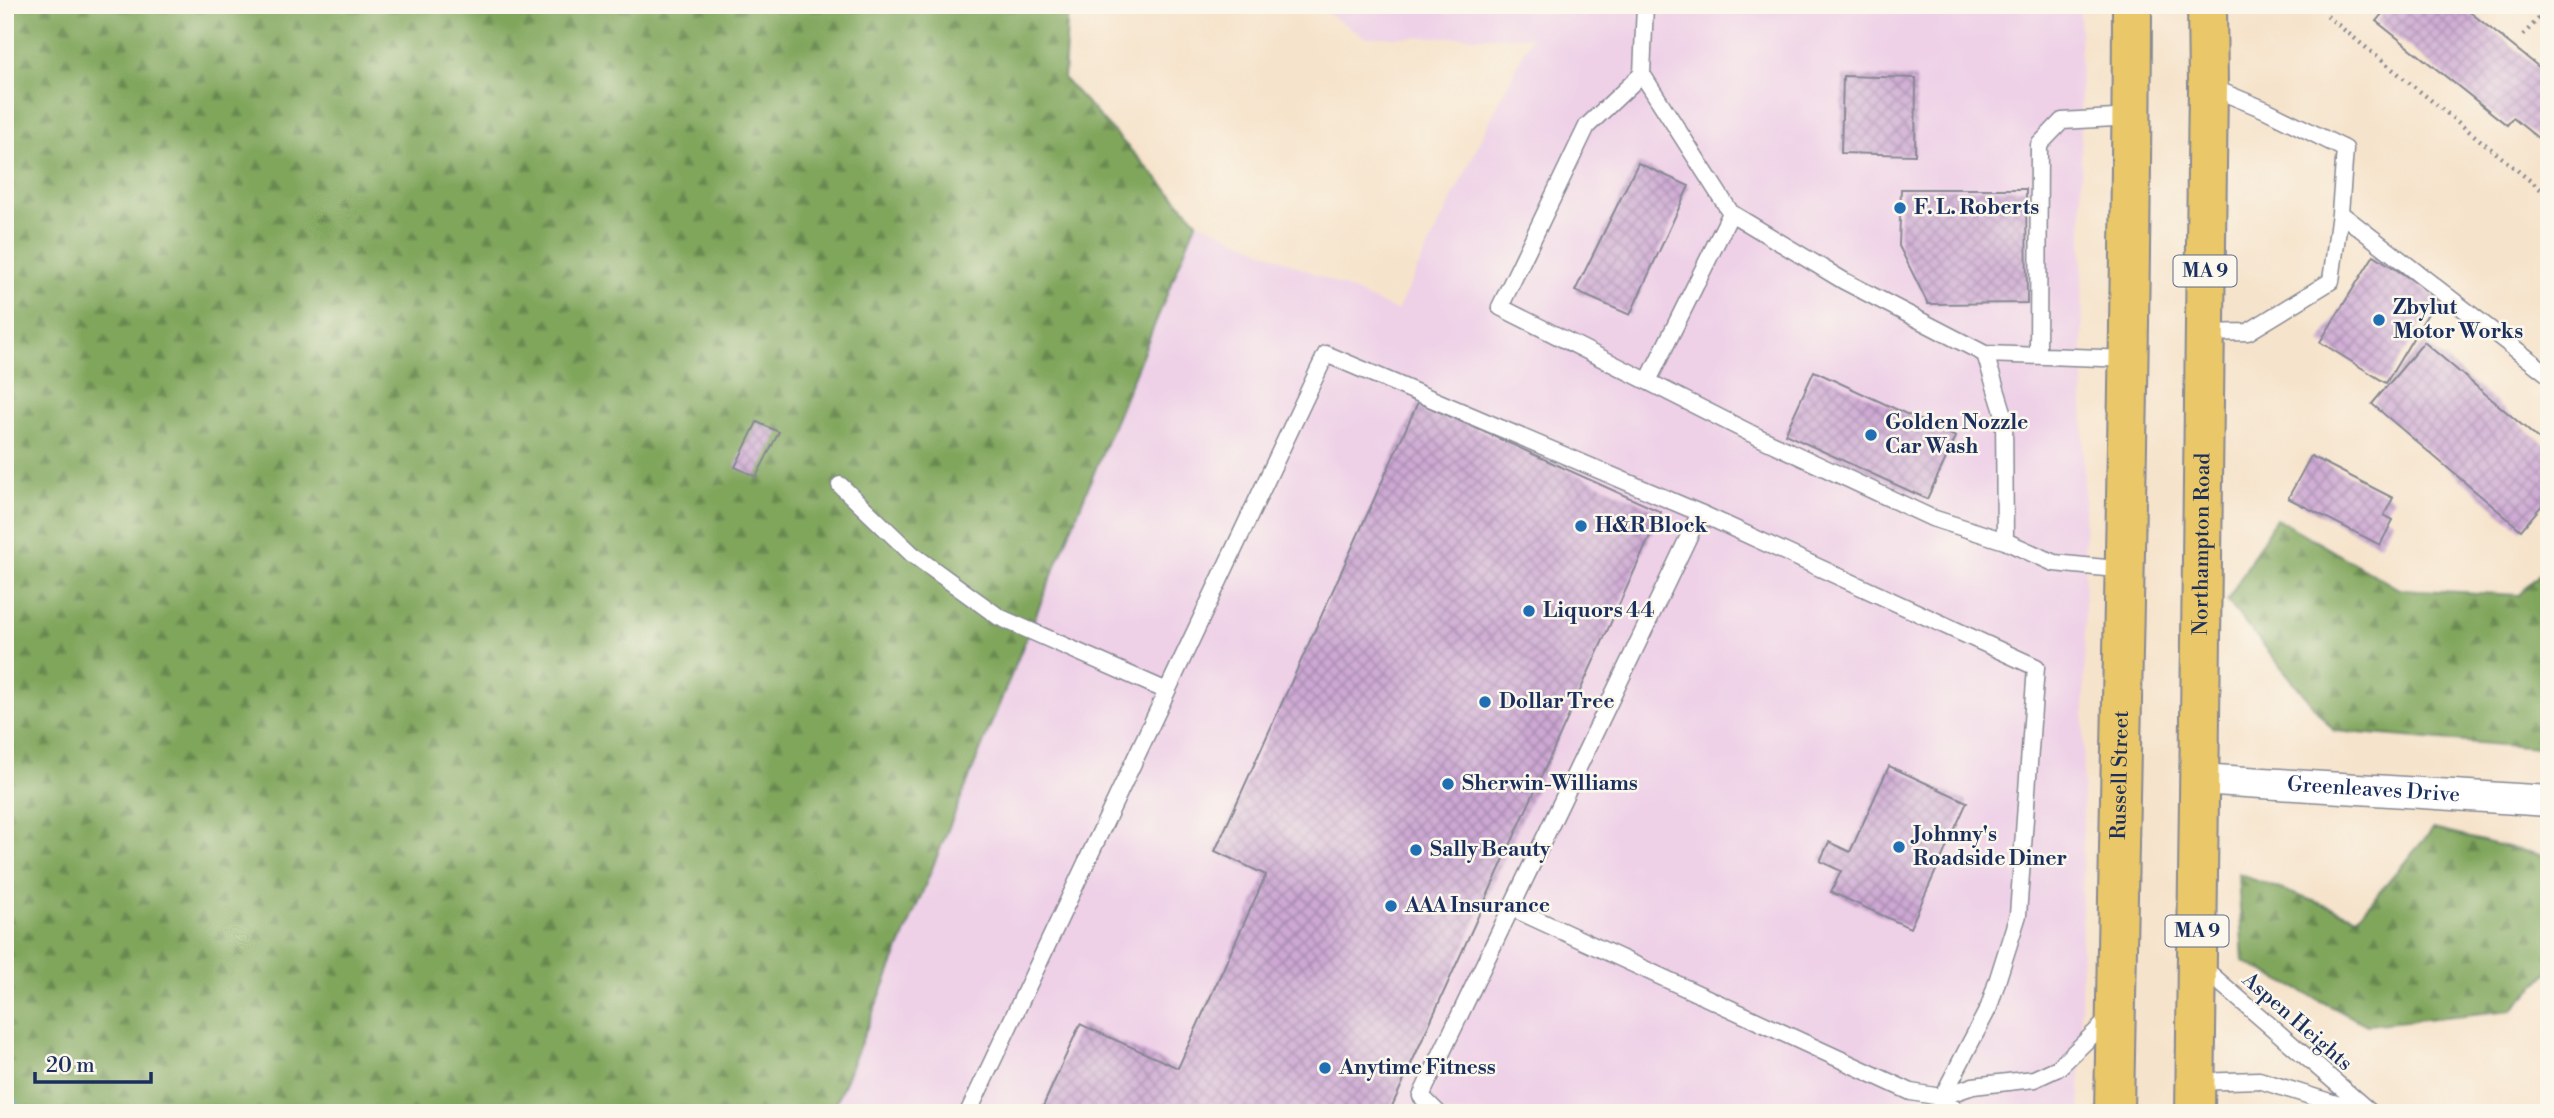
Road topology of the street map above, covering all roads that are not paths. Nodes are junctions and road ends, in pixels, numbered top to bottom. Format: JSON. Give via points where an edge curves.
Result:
{"nodes":[{"id":1,"x":1645,"y":5,"type":"edge"},
{"id":2,"x":2132,"y":5,"type":"edge"},
{"id":3,"x":2207,"y":5,"type":"edge"},
{"id":4,"x":1642,"y":74,"type":"junction"},
{"id":5,"x":2208,"y":86,"type":"junction"},
{"id":6,"x":2132,"y":117,"type":"junction"},
{"id":7,"x":2340,"y":212,"type":"junction"},
{"id":8,"x":1731,"y":213,"type":"junction"},
{"id":9,"x":2204,"y":333,"type":"junction"},
{"id":10,"x":1985,"y":354,"type":"junction"},
{"id":11,"x":2038,"y":355,"type":"junction"},
{"id":12,"x":2130,"y":359,"type":"junction"},
{"id":13,"x":2549,"y":375,"type":"edge"},
{"id":14,"x":1648,"y":381,"type":"junction"},
{"id":15,"x":840,"y":485,"type":"dead end"},
{"id":16,"x":1700,"y":513,"type":"junction"},
{"id":17,"x":2005,"y":541,"type":"junction"},
{"id":18,"x":2126,"y":570,"type":"junction"},
{"id":19,"x":1167,"y":691,"type":"junction"},
{"id":20,"x":2199,"y":779,"type":"junction"},
{"id":21,"x":2549,"y":801,"type":"edge"},
{"id":22,"x":1512,"y":908,"type":"junction"},
{"id":23,"x":2197,"y":962,"type":"junction"},
{"id":24,"x":2116,"y":1012,"type":"junction"},
{"id":25,"x":1941,"y":1097,"type":"junction"},
{"id":26,"x":2195,"y":1097,"type":"edge"},
{"id":27,"x":968,"y":1113,"type":"edge"},
{"id":28,"x":1438,"y":1113,"type":"edge"},
{"id":29,"x":1934,"y":1113,"type":"edge"},
{"id":30,"x":1959,"y":1113,"type":"edge"},
{"id":31,"x":2114,"y":1113,"type":"edge"},
{"id":32,"x":2365,"y":1113,"type":"edge"},
{"id":33,"x":2371,"y":1113,"type":"edge"}],
"edges":[{"from":1,"to":4,"type":"lane"},
{"from":2,"to":6,"type":"highway"},
{"from":3,"to":5,"type":"highway","name":"Northampton Road","number":"MA 9"},
{"from":4,"to":8,"type":"lane"},
{"from":4,"to":14,"type":"lane","via":[[1587,126],[1500,307]]},
{"from":5,"to":7,"type":"lane","via":[[2345,149]]},
{"from":5,"to":9,"type":"highway","name":"Northampton Road","number":"MA 9"},
{"from":6,"to":11,"type":"lane","via":[[2062,121],[2039,145]]},
{"from":6,"to":12,"type":"highway"},
{"from":7,"to":9,"type":"lane","via":[[2330,281],[2248,332]]},
{"from":7,"to":13,"type":"lane"},
{"from":8,"to":10,"type":"lane","via":[[1844,281]]},
{"from":8,"to":14,"type":"lane"},
{"from":9,"to":20,"type":"highway","name":"Northampton Road","number":"MA 9"},
{"from":10,"to":11,"type":"lane"},
{"from":10,"to":17,"type":"lane","via":[[2004,415]]},
{"from":11,"to":12,"type":"lane"},
{"from":12,"to":18,"type":"highway","name":"Russell Street"},
{"from":14,"to":17,"type":"lane","via":[[1932,518]]},
{"from":15,"to":19,"type":"lane","via":[[912,554],[999,617]]},
{"from":16,"to":19,"type":"lane","via":[[1326,354]]},
{"from":16,"to":22,"type":"lane"},
{"from":16,"to":25,"type":"lane","via":[[2036,667],[2018,915],[1989,1007]]},
{"from":17,"to":18,"type":"lane","via":[[2054,563]]},
{"from":18,"to":24,"type":"highway","name":"Russell Street"},
{"from":19,"to":27,"type":"lane"},
{"from":20,"to":21,"type":"street","name":"Greenleaves Drive"},
{"from":20,"to":23,"type":"highway","name":"Northampton Road","number":"MA 9"},
{"from":22,"to":25,"type":"lane","via":[[1911,1092]]},
{"from":22,"to":28,"type":"lane","via":[[1421,1096]]},
{"from":23,"to":26,"type":"highway","name":"Northampton Road","number":"MA 9"},
{"from":23,"to":33,"type":"lane","name":"Aspen Heights"},
{"from":24,"to":25,"type":"lane","via":[[2058,1068],[2034,1079],[1973,1086]]},
{"from":24,"to":31,"type":"highway","name":"Russell Street"},
{"from":25,"to":29,"type":"lane"},
{"from":25,"to":30,"type":"lane"},
{"from":26,"to":32,"type":"lane","name":"Aspen Heights","via":[[2259,1080]]}]}
